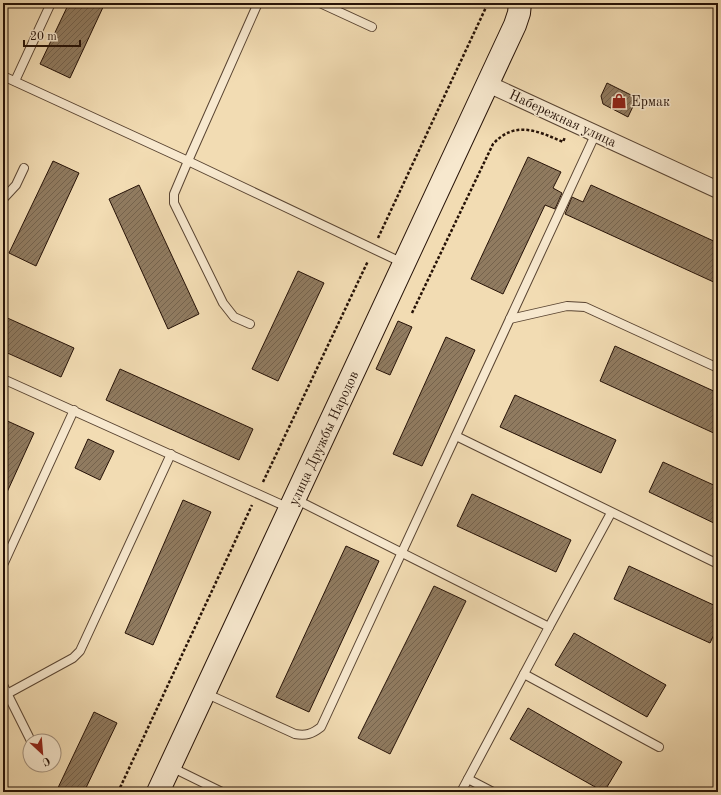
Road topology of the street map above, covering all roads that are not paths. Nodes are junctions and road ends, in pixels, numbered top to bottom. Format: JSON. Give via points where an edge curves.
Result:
{"nodes":[{"id":1,"x":51,"y":3,"type":"edge"},
{"id":2,"x":258,"y":3,"type":"edge"},
{"id":3,"x":320,"y":3,"type":"edge"},
{"id":4,"x":520,"y":3,"type":"edge"},
{"id":5,"x":372,"y":27,"type":"dead end"},
{"id":6,"x":3,"y":76,"type":"edge"},
{"id":7,"x":15,"y":81,"type":"junction"},
{"id":8,"x":488,"y":84,"type":"junction"},
{"id":9,"x":596,"y":133,"type":"junction"},
{"id":10,"x":188,"y":160,"type":"junction"},
{"id":11,"x":24,"y":168,"type":"dead end"},
{"id":12,"x":718,"y":190,"type":"edge"},
{"id":13,"x":3,"y":199,"type":"edge"},
{"id":14,"x":404,"y":264,"type":"junction"},
{"id":15,"x":510,"y":319,"type":"junction"},
{"id":16,"x":250,"y":324,"type":"dead end"},
{"id":17,"x":718,"y":368,"type":"edge"},
{"id":18,"x":3,"y":379,"type":"edge"},
{"id":19,"x":74,"y":410,"type":"junction"},
{"id":20,"x":456,"y":436,"type":"junction"},
{"id":21,"x":171,"y":454,"type":"junction"},
{"id":22,"x":292,"y":504,"type":"junction"},
{"id":23,"x":611,"y":513,"type":"junction"},
{"id":24,"x":402,"y":552,"type":"junction"},
{"id":25,"x":718,"y":564,"type":"edge"},
{"id":26,"x":3,"y":565,"type":"edge"},
{"id":27,"x":549,"y":627,"type":"junction"},
{"id":28,"x":524,"y":674,"type":"junction"},
{"id":29,"x":3,"y":685,"type":"edge"},
{"id":30,"x":204,"y":692,"type":"junction"},
{"id":31,"x":7,"y":694,"type":"junction"},
{"id":32,"x":27,"y":733,"type":"edge"},
{"id":33,"x":659,"y":747,"type":"dead end"},
{"id":34,"x":170,"y":766,"type":"junction"},
{"id":35,"x":468,"y":779,"type":"junction"},
{"id":36,"x":158,"y":792,"type":"edge"},
{"id":37,"x":222,"y":792,"type":"edge"},
{"id":38,"x":461,"y":792,"type":"edge"},
{"id":39,"x":493,"y":792,"type":"edge"}],
"edges":[{"from":1,"to":7,"type":"lane"},
{"from":2,"to":10,"type":"lane"},
{"from":3,"to":5,"type":"lane"},
{"from":4,"to":8,"type":"main road","via":[[515,25]]},
{"from":6,"to":7,"type":"lane"},
{"from":7,"to":10,"type":"lane"},
{"from":8,"to":9,"type":"street","name":"Набережная улица"},
{"from":8,"to":14,"type":"main road","name":"улица Дружбы Народов"},
{"from":9,"to":12,"type":"street","name":"Набережная улица"},
{"from":9,"to":15,"type":"lane"},
{"from":10,"to":14,"type":"lane"},
{"from":10,"to":16,"type":"lane","via":[[174,194],[174,203],[223,303],[234,317]]},
{"from":11,"to":13,"type":"lane","via":[[16,185]]},
{"from":14,"to":22,"type":"main road","name":"улица Дружбы Народов"},
{"from":15,"to":17,"type":"lane","via":[[567,306],[585,307]]},
{"from":15,"to":20,"type":"lane"},
{"from":18,"to":19,"type":"lane"},
{"from":19,"to":21,"type":"lane"},
{"from":19,"to":26,"type":"lane"},
{"from":20,"to":23,"type":"lane"},
{"from":20,"to":24,"type":"lane"},
{"from":21,"to":22,"type":"lane","via":[[258,494]]},
{"from":21,"to":31,"type":"lane","via":[[80,651],[73,658]]},
{"from":22,"to":24,"type":"lane"},
{"from":22,"to":30,"type":"main road","name":"улица Дружбы Народов"},
{"from":23,"to":25,"type":"lane"},
{"from":23,"to":27,"type":"lane"},
{"from":24,"to":27,"type":"lane"},
{"from":24,"to":30,"type":"lane","via":[[320,727],[313,733],[304,736],[295,734]]},
{"from":27,"to":28,"type":"lane"},
{"from":28,"to":33,"type":"lane"},
{"from":28,"to":35,"type":"lane"},
{"from":29,"to":31,"type":"lane"},
{"from":30,"to":34,"type":"main road","name":"улица Дружбы Народов"},
{"from":31,"to":32,"type":"lane"},
{"from":34,"to":36,"type":"main road","name":"улица Дружбы Народов"},
{"from":34,"to":37,"type":"lane"},
{"from":35,"to":38,"type":"lane"},
{"from":35,"to":39,"type":"lane"}]}
